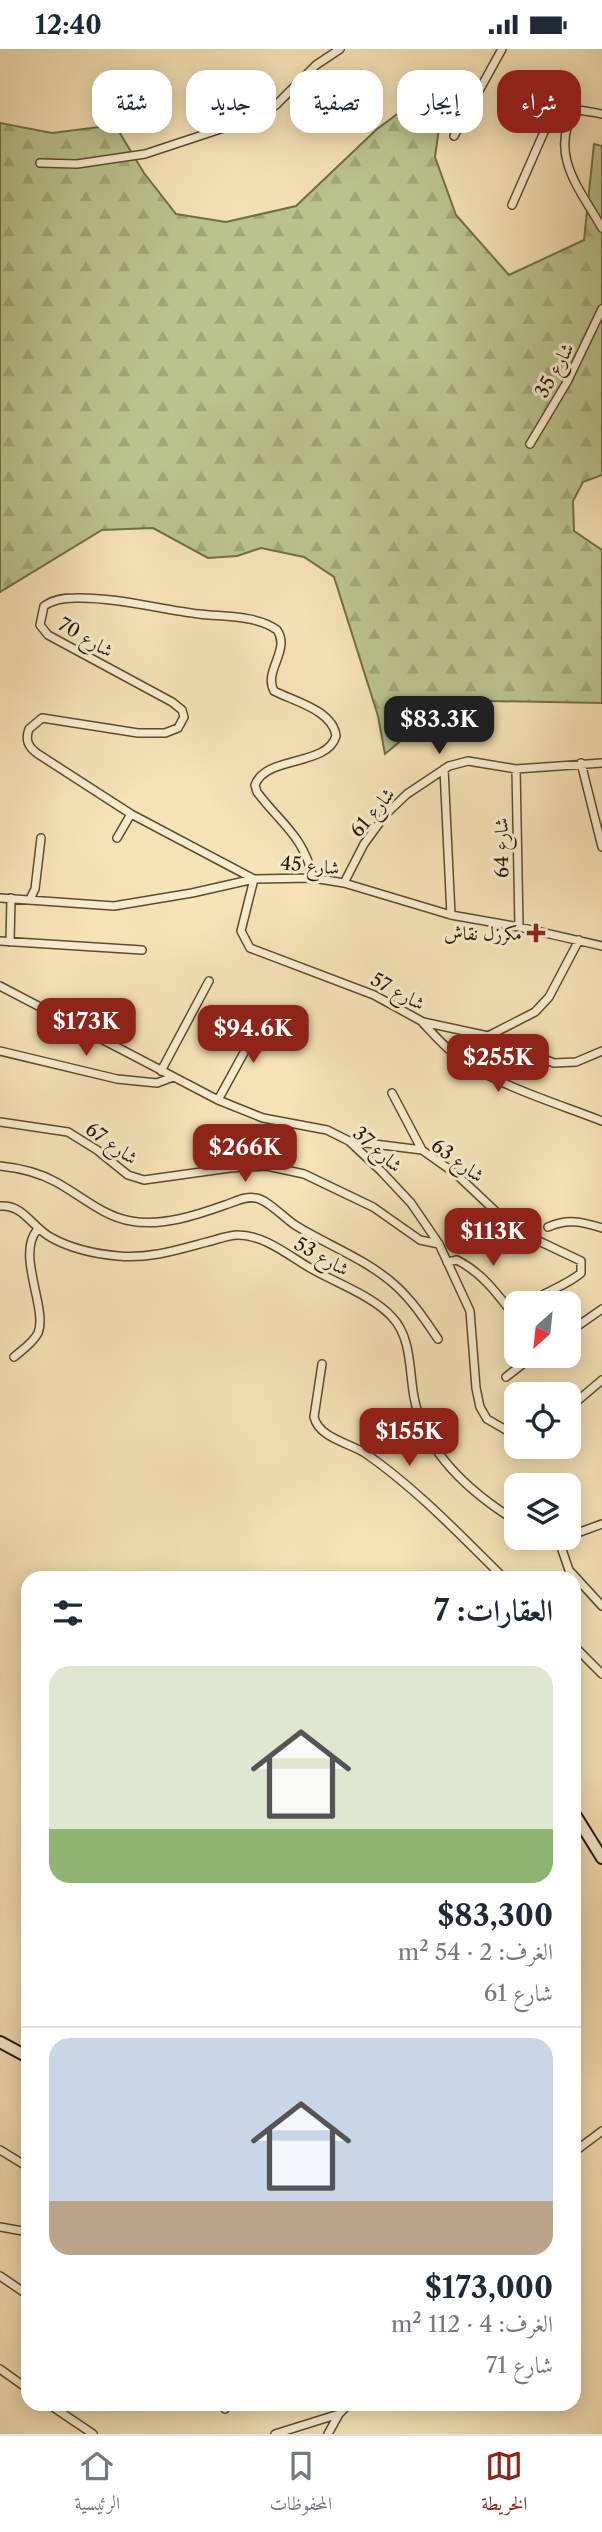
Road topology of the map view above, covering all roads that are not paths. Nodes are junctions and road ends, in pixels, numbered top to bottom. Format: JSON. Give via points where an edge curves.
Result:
{"nodes":[{"id":1,"x":340,"y":49,"type":"edge"},
{"id":2,"x":502,"y":49,"type":"edge"},
{"id":3,"x":581,"y":111,"type":"edge"},
{"id":4,"x":602,"y":114,"type":"edge"},
{"id":5,"x":543,"y":133,"type":"edge"},
{"id":6,"x":565,"y":133,"type":"edge"},
{"id":7,"x":454,"y":136,"type":"dead end"},
{"id":8,"x":40,"y":163,"type":"dead end"},
{"id":9,"x":512,"y":205,"type":"dead end"},
{"id":10,"x":602,"y":228,"type":"edge"},
{"id":11,"x":602,"y":309,"type":"edge"},
{"id":12,"x":530,"y":444,"type":"dead end"},
{"id":13,"x":602,"y":762,"type":"edge"},
{"id":14,"x":581,"y":763,"type":"junction"},
{"id":15,"x":444,"y":769,"type":"junction"},
{"id":16,"x":516,"y":769,"type":"junction"},
{"id":17,"x":131,"y":814,"type":"junction"},
{"id":18,"x":41,"y":838,"type":"dead end"},
{"id":19,"x":117,"y":838,"type":"dead end"},
{"id":20,"x":602,"y":847,"type":"edge"},
{"id":21,"x":313,"y":877,"type":"junction"},
{"id":22,"x":254,"y":879,"type":"junction"},
{"id":23,"x":344,"y":883,"type":"junction"},
{"id":24,"x":0,"y":898,"type":"edge"},
{"id":25,"x":11,"y":898,"type":"junction"},
{"id":26,"x":30,"y":899,"type":"junction"},
{"id":27,"x":451,"y":915,"type":"junction"},
{"id":28,"x":519,"y":927,"type":"junction"},
{"id":29,"x":579,"y":940,"type":"junction"},
{"id":30,"x":0,"y":941,"type":"edge"},
{"id":31,"x":10,"y":941,"type":"junction"},
{"id":32,"x":602,"y":946,"type":"edge"},
{"id":33,"x":142,"y":950,"type":"dead end"},
{"id":34,"x":209,"y":981,"type":"dead end"},
{"id":35,"x":0,"y":986,"type":"edge"},
{"id":36,"x":264,"y":1016,"type":"dead end"},
{"id":37,"x":423,"y":1022,"type":"junction"},
{"id":38,"x":488,"y":1035,"type":"junction"},
{"id":39,"x":0,"y":1051,"type":"edge"},
{"id":40,"x":602,"y":1051,"type":"edge"},
{"id":41,"x":161,"y":1071,"type":"junction"},
{"id":42,"x":173,"y":1077,"type":"junction"},
{"id":43,"x":392,"y":1093,"type":"dead end"},
{"id":44,"x":218,"y":1100,"type":"junction"},
{"id":45,"x":602,"y":1121,"type":"edge"},
{"id":46,"x":0,"y":1122,"type":"edge"},
{"id":47,"x":349,"y":1141,"type":"junction"},
{"id":48,"x":422,"y":1150,"type":"junction"},
{"id":49,"x":0,"y":1166,"type":"edge"},
{"id":50,"x":0,"y":1206,"type":"edge"},
{"id":51,"x":548,"y":1227,"type":"dead end"},
{"id":52,"x":602,"y":1229,"type":"edge"},
{"id":53,"x":37,"y":1230,"type":"junction"},
{"id":54,"x":439,"y":1244,"type":"junction"},
{"id":55,"x":447,"y":1262,"type":"junction"},
{"id":56,"x":547,"y":1291,"type":"edge"},
{"id":57,"x":504,"y":1301,"type":"edge"},
{"id":58,"x":602,"y":1310,"type":"edge"},
{"id":59,"x":581,"y":1324,"type":"edge"},
{"id":60,"x":438,"y":1339,"type":"dead end"},
{"id":61,"x":15,"y":1357,"type":"dead end"},
{"id":62,"x":323,"y":1364,"type":"dead end"},
{"id":63,"x":516,"y":1369,"type":"edge"},
{"id":64,"x":506,"y":1377,"type":"dead end"},
{"id":65,"x":602,"y":1380,"type":"edge"},
{"id":66,"x":581,"y":1398,"type":"edge"},
{"id":67,"x":504,"y":1429,"type":"edge"},
{"id":68,"x":504,"y":1512,"type":"edge"},
{"id":69,"x":602,"y":1524,"type":"edge"},
{"id":70,"x":581,"y":1532,"type":"edge"},
{"id":71,"x":562,"y":1550,"type":"edge"},
{"id":72,"x":497,"y":1571,"type":"edge"},
{"id":73,"x":570,"y":1571,"type":"edge"},
{"id":74,"x":581,"y":1583,"type":"edge"},
{"id":75,"x":602,"y":1606,"type":"edge"},
{"id":76,"x":581,"y":1653,"type":"edge"},
{"id":77,"x":602,"y":1674,"type":"edge"},
{"id":78,"x":581,"y":1824,"type":"edge"},
{"id":79,"x":602,"y":1858,"type":"edge"},
{"id":80,"x":0,"y":2042,"type":"edge"},
{"id":81,"x":21,"y":2053,"type":"edge"},
{"id":82,"x":602,"y":2131,"type":"edge"},
{"id":83,"x":581,"y":2147,"type":"edge"},
{"id":84,"x":0,"y":2150,"type":"edge"},
{"id":85,"x":21,"y":2163,"type":"edge"},
{"id":86,"x":0,"y":2227,"type":"edge"},
{"id":87,"x":21,"y":2231,"type":"edge"},
{"id":88,"x":0,"y":2276,"type":"edge"},
{"id":89,"x":21,"y":2290,"type":"edge"},
{"id":90,"x":0,"y":2369,"type":"edge"},
{"id":91,"x":21,"y":2384,"type":"edge"},
{"id":92,"x":58,"y":2411,"type":"edge"},
{"id":93,"x":342,"y":2411,"type":"edge"},
{"id":94,"x":339,"y":2414,"type":"junction"},
{"id":95,"x":89,"y":2433,"type":"edge"},
{"id":96,"x":275,"y":2434,"type":"edge"},
{"id":97,"x":328,"y":2434,"type":"edge"}],
"edges":[{"from":1,"to":8,"type":"street","via":[[316,65],[276,105],[254,118],[145,154],[77,164]]},
{"from":2,"to":7,"type":"street"},
{"from":3,"to":4,"type":"street"},
{"from":5,"to":9,"type":"street"},
{"from":6,"to":10,"type":"street","via":[[571,177]]},
{"from":11,"to":12,"type":"street","name":"شارع 35"},
{"from":13,"to":14,"type":"street","name":"شارع 61"},
{"from":14,"to":16,"type":"street","name":"شارع 61"},
{"from":14,"to":20,"type":"street"},
{"from":15,"to":16,"type":"street","name":"شارع 61","via":[[468,761]]},
{"from":15,"to":23,"type":"street","name":"شارع 61","via":[[386,814]]},
{"from":15,"to":27,"type":"street"},
{"from":16,"to":28,"type":"street","name":"شارع 64"},
{"from":17,"to":19,"type":"street"},
{"from":17,"to":21,"type":"street","name":"شارع 70","via":[[32,750],[27,741],[29,729],[46,718],[164,733],[180,726],[184,712],[48,635],[40,618],[44,606],[57,599],[129,603],[236,618],[278,630],[282,644],[271,687],[332,723],[336,736],[329,747],[264,772],[255,785],[309,857]]},
{"from":17,"to":22,"type":"street","name":"شارع 70"},
{"from":18,"to":26,"type":"street"},
{"from":21,"to":22,"type":"street","name":"شارع 45"},
{"from":21,"to":23,"type":"street","name":"شارع 45"},
{"from":22,"to":26,"type":"street","name":"شارع 45","via":[[114,906]]},
{"from":22,"to":37,"type":"street","name":"شارع 57","via":[[241,931],[250,948],[374,995]]},
{"from":23,"to":27,"type":"street","name":"شارع 45"},
{"from":24,"to":25,"type":"street","name":"شارع 45"},
{"from":25,"to":26,"type":"street","name":"شارع 45"},
{"from":25,"to":31,"type":"street"},
{"from":27,"to":28,"type":"street","name":"شارع 45"},
{"from":28,"to":29,"type":"street","name":"شارع 45"},
{"from":29,"to":32,"type":"street","name":"شارع 45"},
{"from":29,"to":38,"type":"street","via":[[549,997],[535,1012]]},
{"from":30,"to":31,"type":"street"},
{"from":31,"to":33,"type":"street"},
{"from":34,"to":41,"type":"street"},
{"from":35,"to":41,"type":"street","name":"شارع 37"},
{"from":36,"to":44,"type":"street"},
{"from":37,"to":38,"type":"street","name":"شارع 57"},
{"from":37,"to":45,"type":"street","via":[[442,1044],[487,1074]]},
{"from":38,"to":40,"type":"street","name":"شارع 57","via":[[554,1063],[576,1062]]},
{"from":39,"to":42,"type":"street","via":[[117,1079],[157,1083]]},
{"from":41,"to":42,"type":"street","name":"شارع 37"},
{"from":42,"to":44,"type":"street","name":"شارع 37"},
{"from":43,"to":48,"type":"street"},
{"from":44,"to":47,"type":"street","name":"شارع 37","via":[[263,1118],[327,1130]]},
{"from":46,"to":54,"type":"street","name":"شارع 67","via":[[68,1132],[128,1175],[144,1180],[267,1166],[304,1174],[373,1207],[420,1240]]},
{"from":47,"to":48,"type":"street","name":"شارع 63"},
{"from":47,"to":54,"type":"street","name":"شارع 37","via":[[411,1203]]},
{"from":48,"to":56,"type":"street","name":"شارع 63","via":[[456,1174],[508,1223],[580,1261],[581,1273]]},
{"from":49,"to":60,"type":"street","via":[[53,1180],[130,1221],[177,1219],[242,1198],[268,1202],[314,1237],[395,1285]]},
{"from":50,"to":53,"type":"street","name":"شارع 53","via":[[19,1209]]},
{"from":51,"to":52,"type":"street","via":[[578,1221]]},
{"from":53,"to":61,"type":"street","via":[[30,1253],[39,1329]]},
{"from":53,"to":68,"type":"street","name":"شارع 53","via":[[86,1252],[118,1256],[154,1256],[236,1235],[258,1238],[372,1302],[393,1317],[404,1339],[414,1397],[432,1445],[468,1484]]},
{"from":54,"to":55,"type":"street","name":"شارع 37"},
{"from":55,"to":57,"type":"street","via":[[457,1260],[481,1275]]},
{"from":55,"to":67,"type":"street","name":"شارع 37","via":[[470,1311],[480,1407],[487,1419]]},
{"from":58,"to":59,"type":"street"},
{"from":62,"to":72,"type":"street","via":[[314,1417],[317,1425],[407,1484]]},
{"from":63,"to":64,"type":"street"},
{"from":65,"to":66,"type":"street"},
{"from":69,"to":70,"type":"street"},
{"from":71,"to":73,"type":"street"},
{"from":74,"to":75,"type":"street"},
{"from":76,"to":77,"type":"street"},
{"from":78,"to":79,"type":"street"},
{"from":80,"to":81,"type":"street"},
{"from":82,"to":83,"type":"street"},
{"from":84,"to":85,"type":"street"},
{"from":86,"to":87,"type":"street"},
{"from":88,"to":89,"type":"street"},
{"from":90,"to":91,"type":"street"},
{"from":92,"to":95,"type":"street"},
{"from":93,"to":94,"type":"street"},
{"from":94,"to":96,"type":"street"},
{"from":94,"to":97,"type":"street"}]}
